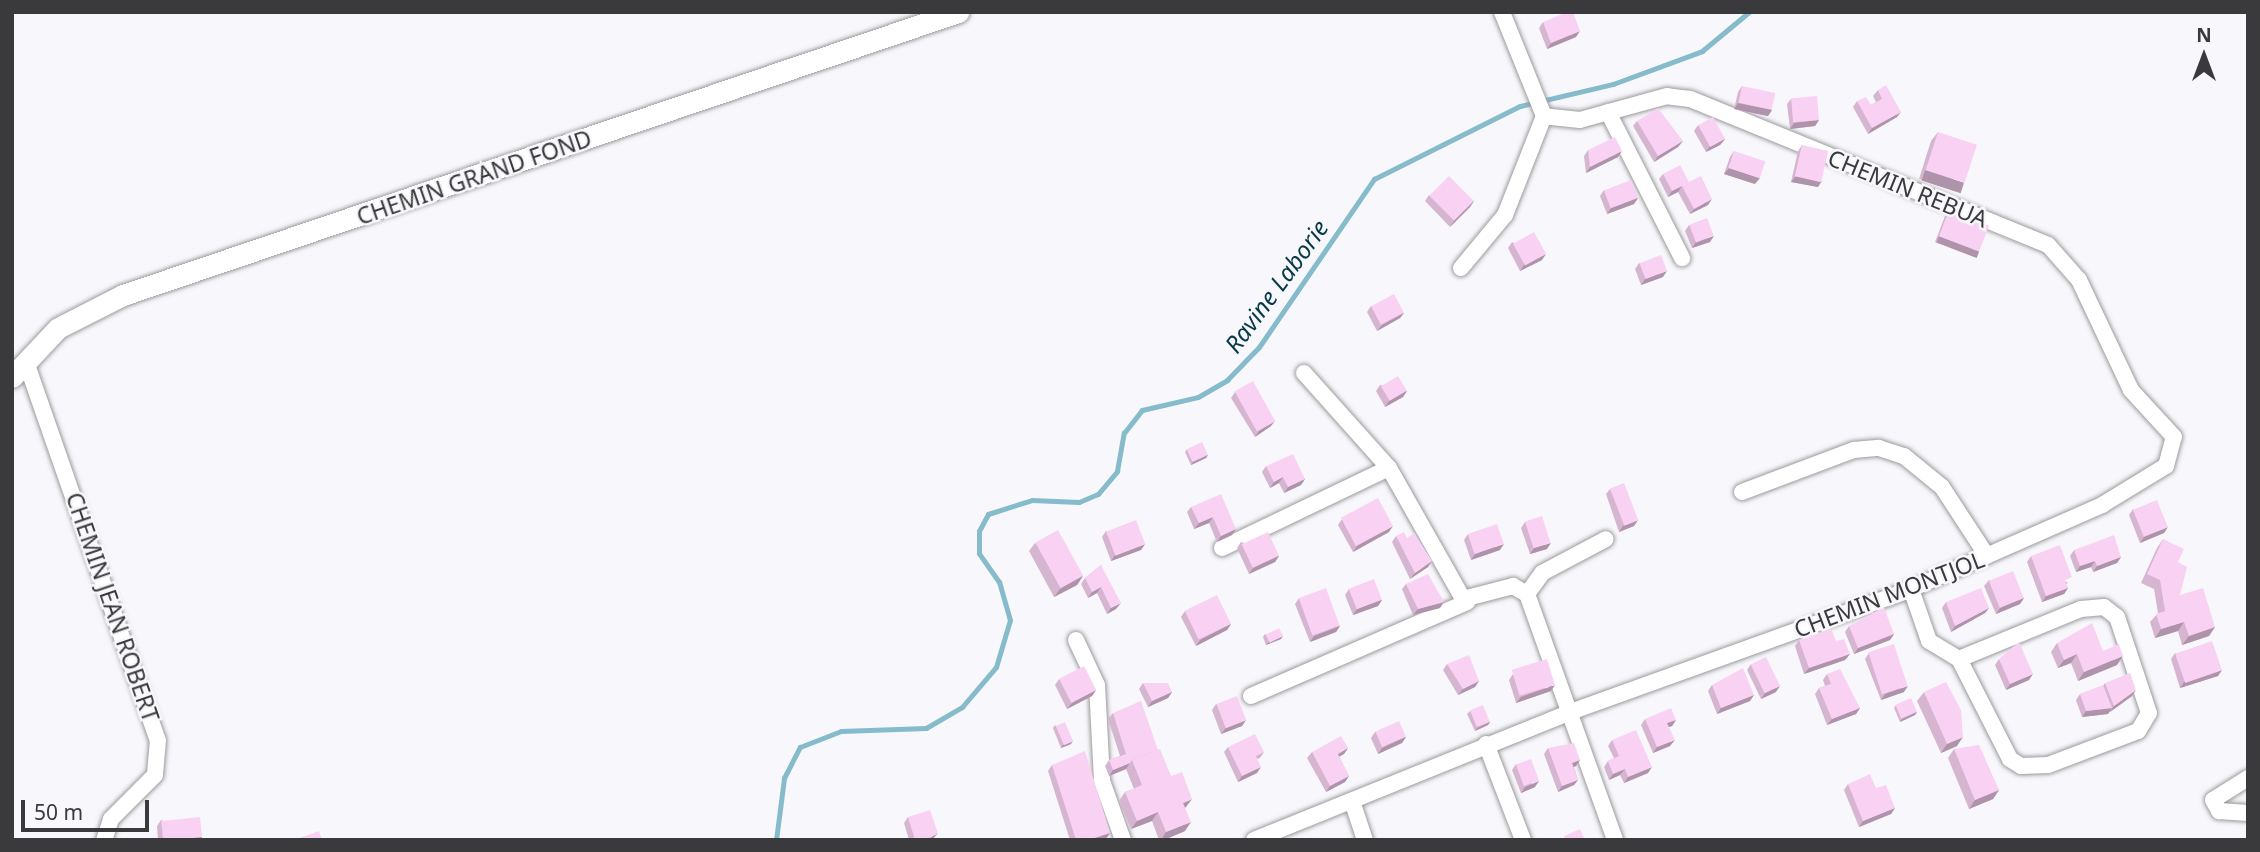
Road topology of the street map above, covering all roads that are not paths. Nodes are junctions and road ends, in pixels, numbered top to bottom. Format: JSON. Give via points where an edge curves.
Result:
{"nodes":[{"id":1,"x":958,"y":12,"type":"edge"},
{"id":2,"x":1502,"y":12,"type":"edge"},
{"id":3,"x":1608,"y":112,"type":"junction"},
{"id":4,"x":1542,"y":113,"type":"junction"},
{"id":5,"x":1682,"y":258,"type":"dead end"},
{"id":6,"x":1461,"y":268,"type":"dead end"},
{"id":7,"x":19,"y":369,"type":"edge"},
{"id":8,"x":1304,"y":373,"type":"dead end"},
{"id":9,"x":2174,"y":438,"type":"joint"},
{"id":10,"x":1389,"y":468,"type":"junction"},
{"id":11,"x":1742,"y":492,"type":"dead end"},
{"id":12,"x":1606,"y":539,"type":"dead end"},
{"id":13,"x":1222,"y":548,"type":"dead end"},
{"id":14,"x":1987,"y":556,"type":"junction"},
{"id":15,"x":1911,"y":589,"type":"junction"},
{"id":16,"x":1527,"y":594,"type":"junction"},
{"id":17,"x":1467,"y":602,"type":"junction"},
{"id":18,"x":1076,"y":640,"type":"dead end"},
{"id":19,"x":1959,"y":659,"type":"junction"},
{"id":20,"x":1251,"y":696,"type":"dead end"},
{"id":21,"x":1573,"y":711,"type":"junction"},
{"id":22,"x":1486,"y":744,"type":"junction"},
{"id":23,"x":2248,"y":778,"type":"edge"},
{"id":24,"x":1352,"y":801,"type":"junction"},
{"id":25,"x":2248,"y":813,"type":"edge"},
{"id":26,"x":104,"y":840,"type":"edge"},
{"id":27,"x":1123,"y":840,"type":"edge"},
{"id":28,"x":1254,"y":840,"type":"edge"},
{"id":29,"x":1365,"y":840,"type":"edge"},
{"id":30,"x":1523,"y":840,"type":"edge"},
{"id":31,"x":1615,"y":840,"type":"edge"}],
"edges":[{"from":1,"to":7,"type":"street","name":"CHEMIN GRAND FOND","via":[[123,295],[70,319]]},
{"from":2,"to":4,"type":"street"},
{"from":3,"to":4,"type":"street","name":"CHEMIN REBUA","via":[[1580,120]]},
{"from":3,"to":5,"type":"street"},
{"from":3,"to":9,"type":"street","name":"CHEMIN REBUA","via":[[1667,96],[1689,99],[2048,245],[2080,280],[2131,390]]},
{"from":4,"to":6,"type":"street","via":[[1505,215]]},
{"from":7,"to":26,"type":"street","name":"CHEMIN JEAN ROBERT","via":[[158,740],[155,775],[111,819]]},
{"from":8,"to":10,"type":"street"},
{"from":9,"to":14,"type":"street","name":"CHEMIN MONTJOL","via":[[2166,466],[2148,480]]},
{"from":10,"to":13,"type":"street"},
{"from":10,"to":17,"type":"street"},
{"from":11,"to":14,"type":"street","via":[[1854,450],[1879,448],[1904,456],[1942,487]]},
{"from":12,"to":16,"type":"street","via":[[1542,573]]},
{"from":14,"to":15,"type":"street","name":"CHEMIN MONTJOL"},
{"from":15,"to":19,"type":"street","via":[[1929,641]]},
{"from":15,"to":21,"type":"street","name":"CHEMIN MONTJOL"},
{"from":16,"to":17,"type":"street","via":[[1507,586]]},
{"from":16,"to":21,"type":"street"},
{"from":17,"to":20,"type":"street"},
{"from":18,"to":27,"type":"street","via":[[1097,685],[1102,782]]},
{"from":19,"to":19,"type":"street","via":[[2010,759],[2021,766],[2048,765],[2138,731],[2149,713],[2117,617],[2104,607],[2081,609]]},
{"from":21,"to":22,"type":"street","name":"CHEMIN MONTJOL"},
{"from":21,"to":31,"type":"street"},
{"from":22,"to":24,"type":"street","name":"CHEMIN MONTJOL"},
{"from":22,"to":30,"type":"street"},
{"from":23,"to":25,"type":"street","via":[[2213,800],[2219,811]]},
{"from":24,"to":28,"type":"street","name":"CHEMIN MONTJOL"},
{"from":24,"to":29,"type":"street"}]}
